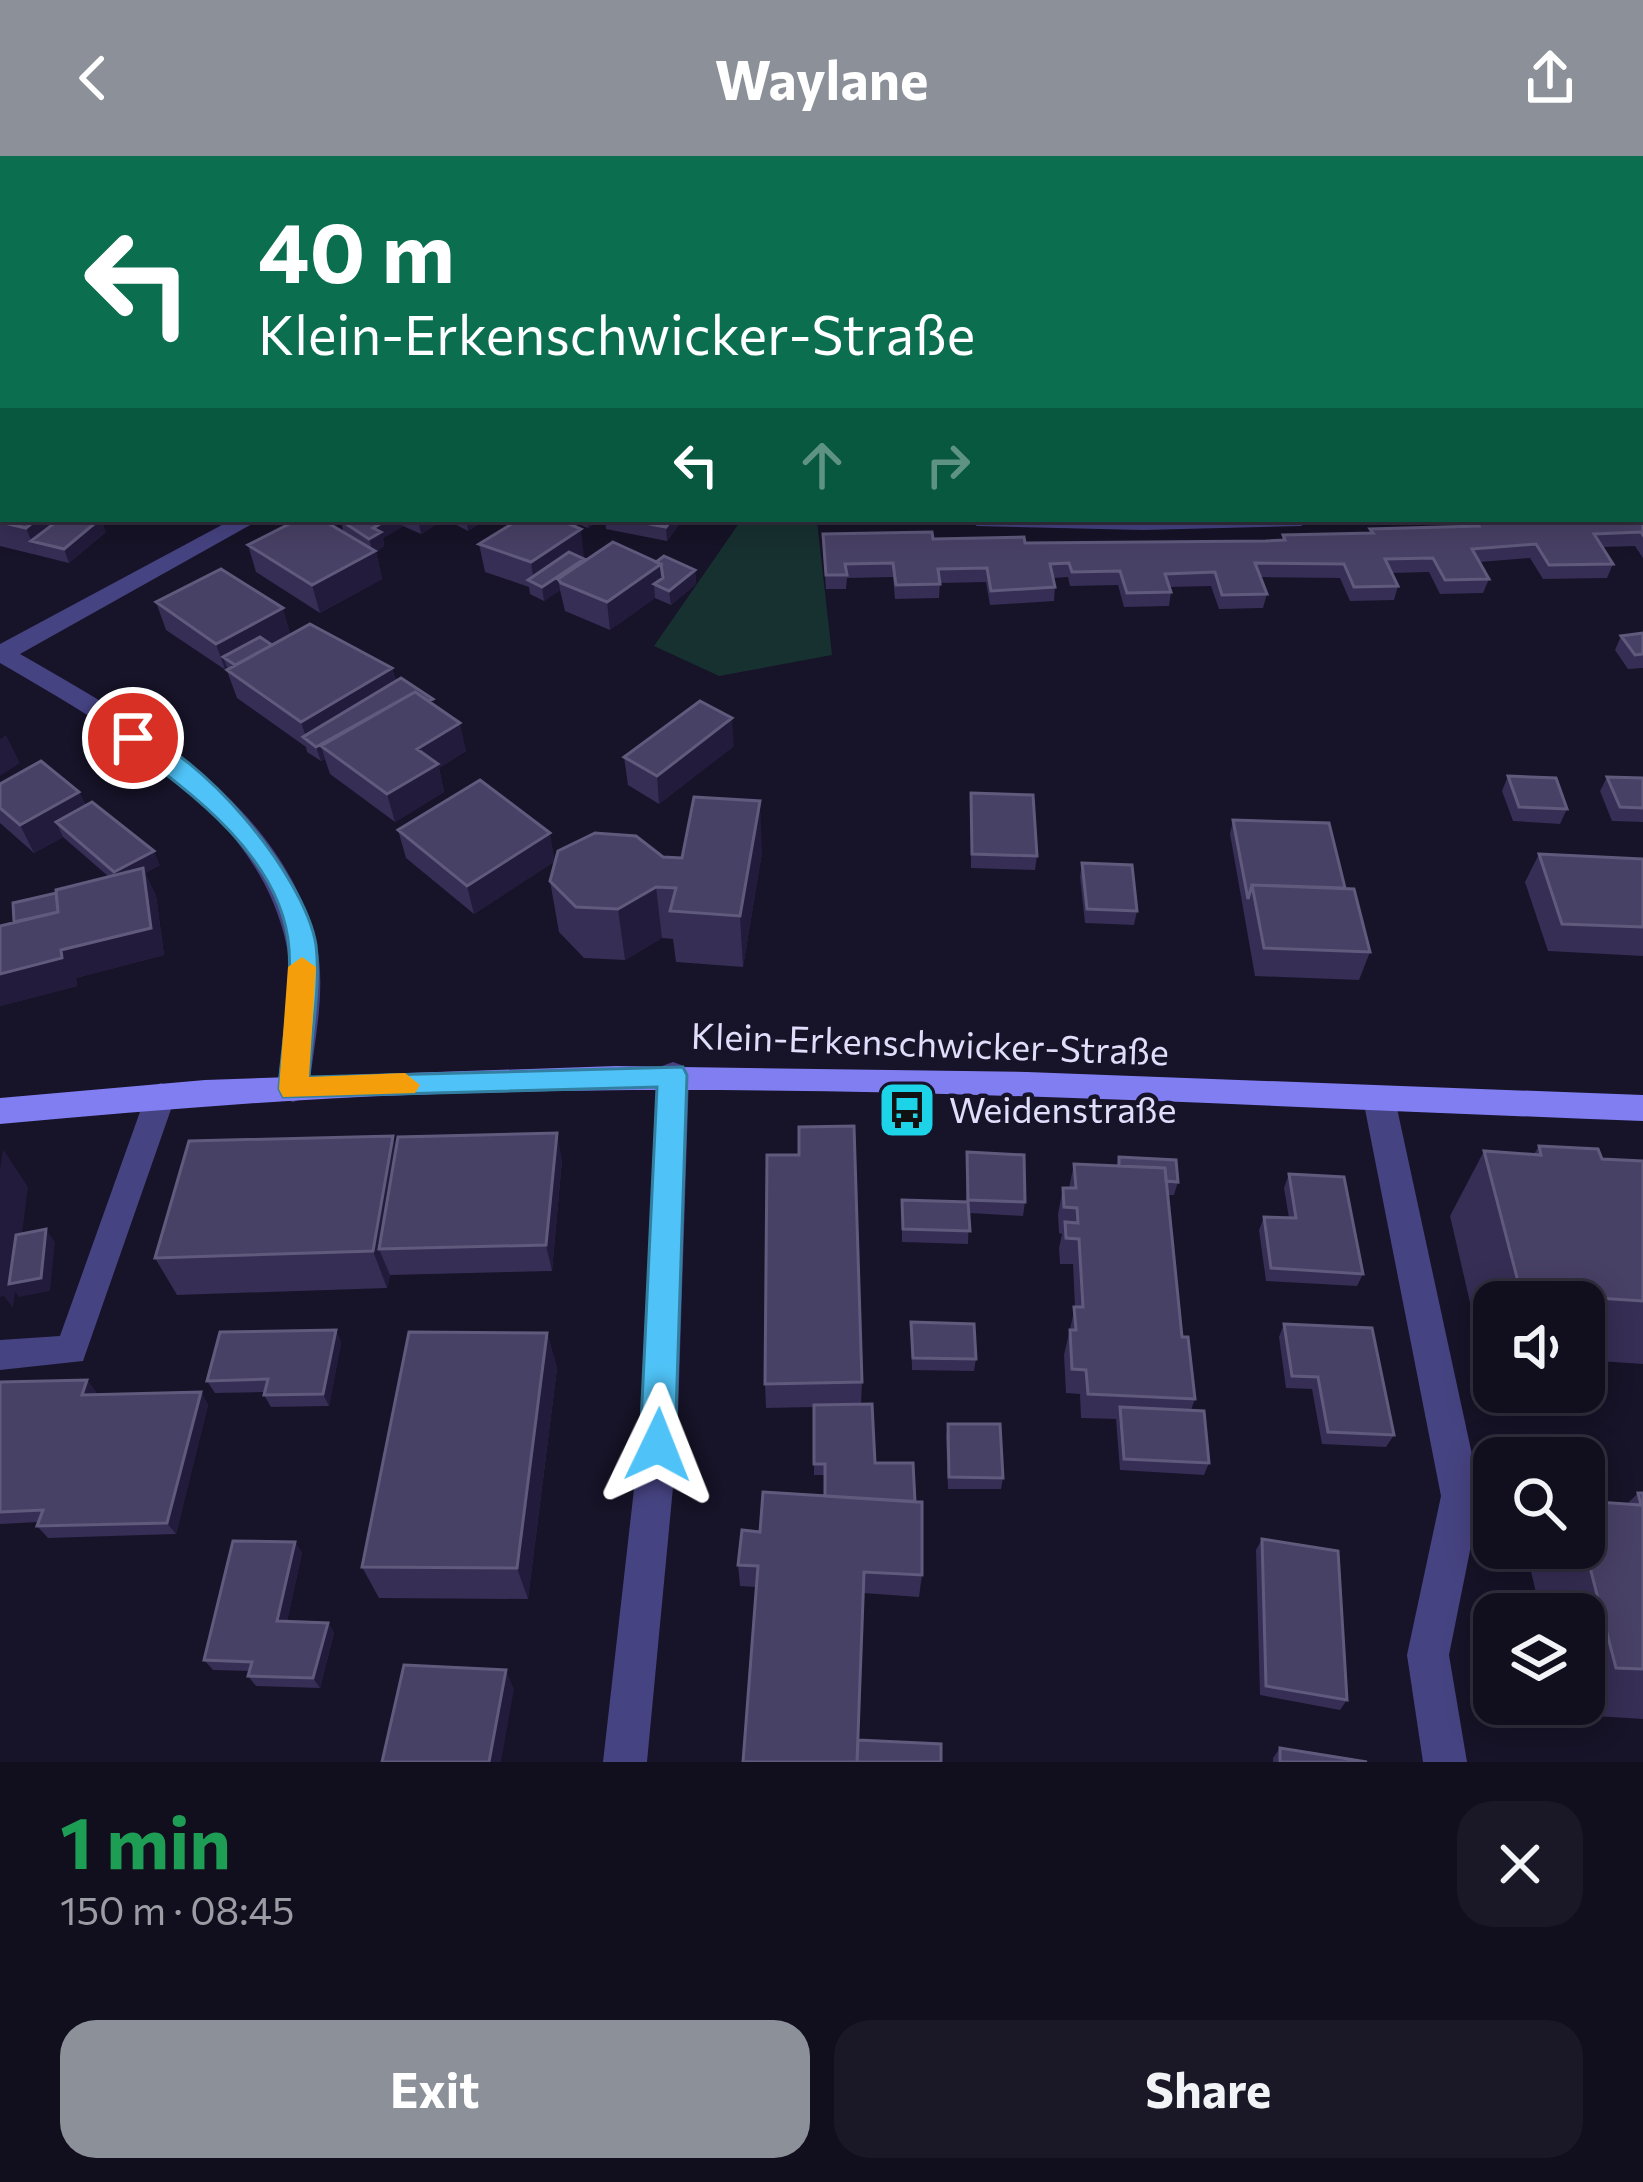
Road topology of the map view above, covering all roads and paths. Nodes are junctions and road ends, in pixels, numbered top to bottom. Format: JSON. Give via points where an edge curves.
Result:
{"nodes":[{"id":1,"x":232,"y":522,"type":"edge"},
{"id":2,"x":1077,"y":522,"type":"edge"},
{"id":3,"x":1207,"y":522,"type":"edge"},
{"id":4,"x":1,"y":654,"type":"edge"},
{"id":5,"x":673,"y":1075,"type":"junction"},
{"id":6,"x":293,"y":1089,"type":"junction"},
{"id":7,"x":161,"y":1094,"type":"junction"},
{"id":8,"x":1379,"y":1099,"type":"junction"},
{"id":9,"x":1643,"y":1108,"type":"edge"},
{"id":10,"x":0,"y":1111,"type":"edge"},
{"id":11,"x":0,"y":1355,"type":"edge"},
{"id":12,"x":626,"y":1762,"type":"edge"},
{"id":13,"x":1445,"y":1762,"type":"edge"}],
"edges":[{"from":1,"to":4,"type":"street"},
{"from":2,"to":3,"type":"street"},
{"from":4,"to":6,"type":"street","via":[[200,786],[274,869],[303,948]]},
{"from":5,"to":6,"type":"street","name":"Klein-Erkenschwicker-Straße"},
{"from":5,"to":8,"type":"street","name":"Klein-Erkenschwicker-Straße"},
{"from":5,"to":12,"type":"street","via":[[658,1445]]},
{"from":6,"to":7,"type":"street","name":"Klein-Erkenschwicker-Straße"},
{"from":7,"to":10,"type":"street","name":"Klein-Erkenschwicker-Straße"},
{"from":7,"to":11,"type":"lane","via":[[71,1350]]},
{"from":8,"to":9,"type":"street","name":"Klein-Erkenschwicker-Straße"},
{"from":8,"to":13,"type":"street","via":[[1462,1496],[1428,1655]]}]}
